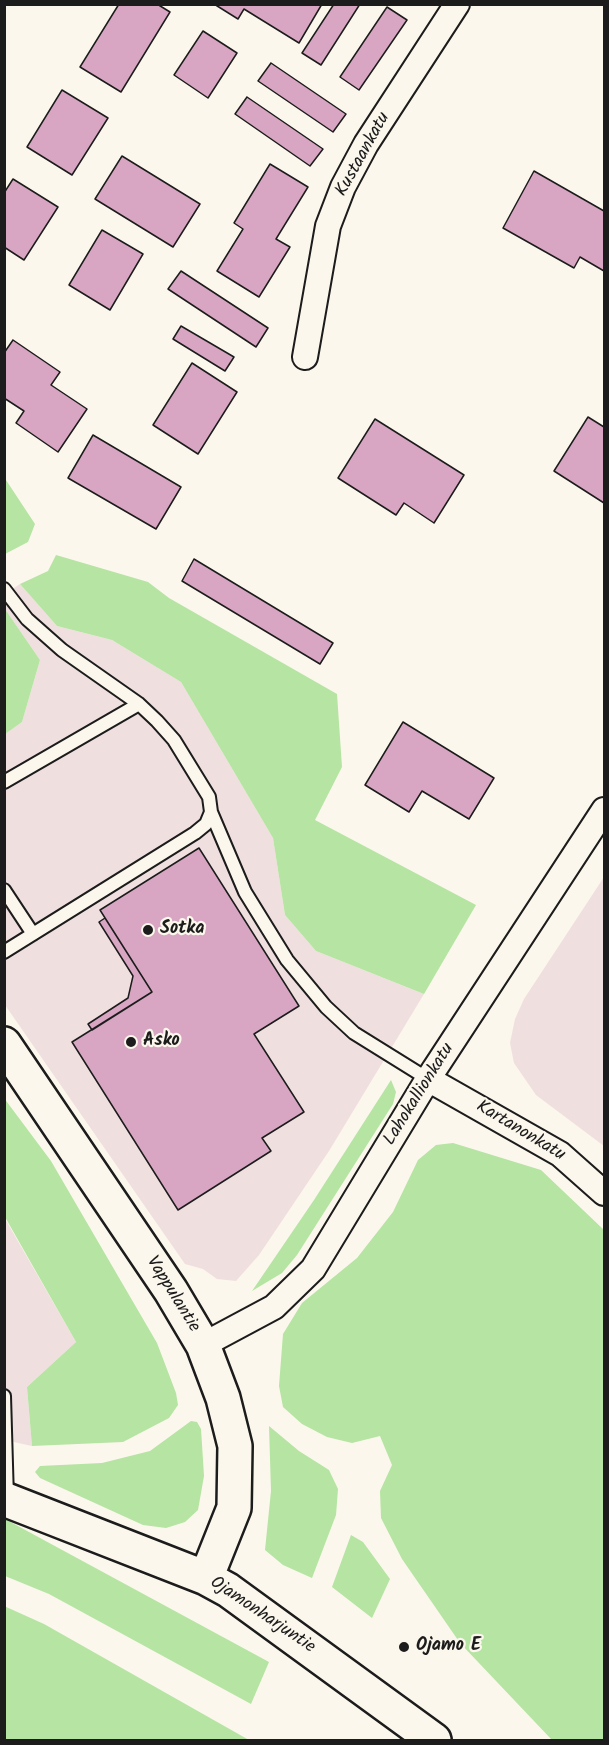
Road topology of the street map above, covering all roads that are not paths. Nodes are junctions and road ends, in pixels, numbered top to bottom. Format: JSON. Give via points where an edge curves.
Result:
{"nodes":[{"id":1,"x":458,"y":4,"type":"edge"},
{"id":2,"x":305,"y":357,"type":"dead end"},
{"id":3,"x":4,"y":589,"type":"edge"},
{"id":4,"x":139,"y":704,"type":"junction"},
{"id":5,"x":4,"y":782,"type":"edge"},
{"id":6,"x":604,"y":810,"type":"edge"},
{"id":7,"x":211,"y":812,"type":"junction"},
{"id":8,"x":4,"y":890,"type":"edge"},
{"id":9,"x":33,"y":934,"type":"junction"},
{"id":10,"x":4,"y":952,"type":"edge"},
{"id":11,"x":4,"y":1044,"type":"edge"},
{"id":12,"x":428,"y":1079,"type":"junction"},
{"id":13,"x":604,"y":1193,"type":"edge"},
{"id":14,"x":203,"y":1345,"type":"junction"},
{"id":15,"x":4,"y":1396,"type":"edge"},
{"id":16,"x":6,"y":1499,"type":"edge"},
{"id":17,"x":206,"y":1578,"type":"junction"},
{"id":18,"x":434,"y":1740,"type":"edge"}],
"edges":[{"from":1,"to":2,"type":"street","name":"Kustaankatu","via":[[366,144],[343,187],[328,226]]},
{"from":3,"to":4,"type":"lane","via":[[27,619],[62,650]]},
{"from":4,"to":5,"type":"lane"},
{"from":4,"to":7,"type":"lane","via":[[174,740],[208,796]]},
{"from":6,"to":12,"type":"street","name":"Lahokallionkatu"},
{"from":7,"to":9,"type":"lane","via":[[206,824],[195,833]]},
{"from":7,"to":12,"type":"lane","via":[[245,892],[287,960],[326,1007],[354,1033]]},
{"from":8,"to":9,"type":"lane"},
{"from":9,"to":10,"type":"lane"},
{"from":11,"to":14,"type":"street","name":"Vappulantie","via":[[171,1291]]},
{"from":12,"to":13,"type":"street","name":"Kartanonkatu","via":[[560,1154]]},
{"from":12,"to":14,"type":"street","name":"Lahokallionkatu","via":[[313,1269],[274,1307]]},
{"from":14,"to":17,"type":"street","name":"Vappulantie","via":[[223,1398],[235,1446],[234,1508]]},
{"from":15,"to":16,"type":"lane"},
{"from":16,"to":17,"type":"street","name":"Ojamonharjuntie"},
{"from":17,"to":18,"type":"street","name":"Ojamonharjuntie","via":[[237,1596]]}]}
